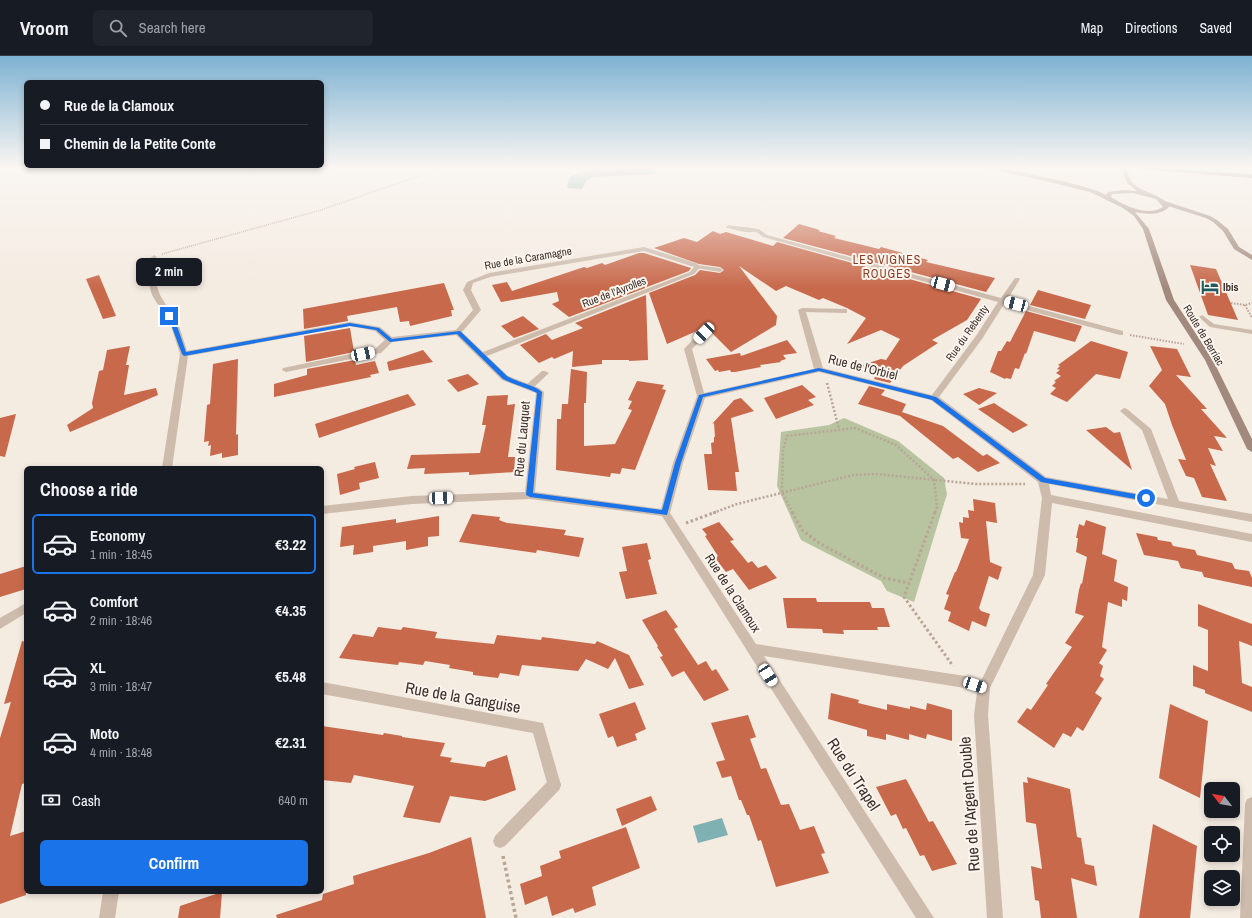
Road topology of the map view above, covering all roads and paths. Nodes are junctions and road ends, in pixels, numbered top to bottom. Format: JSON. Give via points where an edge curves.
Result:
{"nodes":[{"id":1,"x":329,"y":207,"type":"edge"},
{"id":2,"x":1166,"y":207,"type":"edge"},
{"id":3,"x":1178,"y":207,"type":"edge"},
{"id":4,"x":1126,"y":208,"type":"joint"},
{"id":5,"x":1198,"y":214,"type":"junction"},
{"id":6,"x":1151,"y":218,"type":"junction"},
{"id":7,"x":729,"y":226,"type":"dead end"},
{"id":8,"x":757,"y":230,"type":"joint"},
{"id":9,"x":154,"y":257,"type":"joint"},
{"id":10,"x":1252,"y":258,"type":"edge"},
{"id":11,"x":698,"y":267,"type":"junction"},
{"id":12,"x":720,"y":270,"type":"dead end"},
{"id":13,"x":1016,"y":279,"type":"dead end"},
{"id":14,"x":1002,"y":301,"type":"junction"},
{"id":15,"x":1231,"y":303,"type":"dead end"},
{"id":16,"x":1252,"y":303,"type":"edge"},
{"id":17,"x":1245,"y":305,"type":"junction"},
{"id":18,"x":844,"y":311,"type":"dead end"},
{"id":19,"x":1202,"y":317,"type":"dead end"},
{"id":20,"x":1252,"y":318,"type":"edge"},
{"id":21,"x":458,"y":332,"type":"junction"},
{"id":22,"x":1252,"y":332,"type":"edge"},
{"id":23,"x":704,"y":333,"type":"dead end"},
{"id":24,"x":1120,"y":333,"type":"joint"},
{"id":25,"x":390,"y":340,"type":"junction"},
{"id":26,"x":1201,"y":346,"type":"junction"},
{"id":27,"x":184,"y":354,"type":"junction"},
{"id":28,"x":483,"y":355,"type":"junction"},
{"id":29,"x":286,"y":370,"type":"dead end"},
{"id":30,"x":821,"y":370,"type":"junction"},
{"id":31,"x":545,"y":373,"type":"dead end"},
{"id":32,"x":529,"y":387,"type":"junction"},
{"id":33,"x":701,"y":396,"type":"junction"},
{"id":34,"x":934,"y":398,"type":"junction"},
{"id":35,"x":1124,"y":411,"type":"dead end"},
{"id":36,"x":839,"y":430,"type":"junction"},
{"id":37,"x":1252,"y":449,"type":"edge"},
{"id":38,"x":167,"y":466,"type":"edge"},
{"id":39,"x":934,"y":480,"type":"junction"},
{"id":40,"x":1043,"y":482,"type":"junction"},
{"id":41,"x":782,"y":493,"type":"junction"},
{"id":42,"x":530,"y":495,"type":"junction"},
{"id":43,"x":1047,"y":498,"type":"junction"},
{"id":44,"x":1175,"y":503,"type":"junction"},
{"id":45,"x":324,"y":510,"type":"edge"},
{"id":46,"x":665,"y":513,"type":"junction"},
{"id":47,"x":1252,"y":518,"type":"edge"},
{"id":48,"x":674,"y":528,"type":"junction"},
{"id":49,"x":1252,"y":538,"type":"edge"},
{"id":50,"x":909,"y":583,"type":"junction"},
{"id":51,"x":24,"y":608,"type":"edge"},
{"id":52,"x":0,"y":624,"type":"edge"},
{"id":53,"x":752,"y":649,"type":"junction"},
{"id":54,"x":965,"y":682,"type":"junction"},
{"id":55,"x":324,"y":688,"type":"edge"},
{"id":56,"x":984,"y":688,"type":"junction"},
{"id":57,"x":554,"y":786,"type":"joint"},
{"id":58,"x":1252,"y":804,"type":"edge"},
{"id":59,"x":500,"y":841,"type":"joint"},
{"id":60,"x":112,"y":894,"type":"edge"},
{"id":61,"x":108,"y":918,"type":"edge"},
{"id":62,"x":516,"y":918,"type":"edge"},
{"id":63,"x":926,"y":918,"type":"edge"},
{"id":64,"x":995,"y":918,"type":"edge"},
{"id":65,"x":1248,"y":918,"type":"edge"}],
"edges":[{"from":1,"to":9,"type":"path"},
{"from":2,"to":6,"type":"main road"},
{"from":3,"to":5,"type":"main road"},
{"from":4,"to":6,"type":"main road"},
{"from":4,"to":6,"type":"main road","name":"Route de Berriac","via":[[1136,215]]},
{"from":5,"to":6,"type":"main road"},
{"from":5,"to":10,"type":"main road","via":[[1208,217],[1226,230],[1236,248]]},
{"from":6,"to":26,"type":"main road","name":"Route de Berriac","via":[[1170,300]]},
{"from":7,"to":8,"type":"lane"},
{"from":8,"to":14,"type":"street","via":[[765,236]]},
{"from":9,"to":27,"type":"street","via":[[146,264],[156,294],[175,326]]},
{"from":11,"to":12,"type":"lane"},
{"from":11,"to":21,"type":"street","name":"Rue de la Caramagne","via":[[644,249],[489,275],[470,282],[467,290],[477,310]]},
{"from":11,"to":28,"type":"street","name":"Rue de l'Ayrolles","via":[[692,273]]},
{"from":13,"to":14,"type":"street","name":"Rue du Rebenty"},
{"from":14,"to":24,"type":"street"},
{"from":14,"to":34,"type":"street","name":"Rue du Rebenty"},
{"from":15,"to":17,"type":"path"},
{"from":16,"to":17,"type":"path"},
{"from":17,"to":20,"type":"path"},
{"from":18,"to":30,"type":"street","via":[[802,310]]},
{"from":19,"to":22,"type":"lane","via":[[1212,326]]},
{"from":21,"to":25,"type":"street"},
{"from":21,"to":28,"type":"street"},
{"from":23,"to":33,"type":"street","via":[[688,349]]},
{"from":24,"to":26,"type":"path"},
{"from":25,"to":27,"type":"street","via":[[377,329],[350,324]]},
{"from":25,"to":29,"type":"street","via":[[378,351]]},
{"from":26,"to":37,"type":"main road","name":"Route de Berriac"},
{"from":27,"to":38,"type":"street"},
{"from":28,"to":32,"type":"street","name":"Rue du Lauquet","via":[[505,378]]},
{"from":30,"to":33,"type":"street","name":"Rue de l'Orbiel"},
{"from":30,"to":34,"type":"street","name":"Rue de l'Orbiel"},
{"from":30,"to":36,"type":"path"},
{"from":31,"to":32,"type":"lane"},
{"from":32,"to":42,"type":"street","name":"Rue du Lauquet","via":[[540,392]]},
{"from":33,"to":46,"type":"street","via":[[678,463]]},
{"from":34,"to":40,"type":"street","name":"Rue de l'Orbiel"},
{"from":35,"to":44,"type":"street","via":[[1146,429]]},
{"from":36,"to":39,"type":"path","via":[[855,428],[896,445]]},
{"from":36,"to":41,"type":"path","via":[[787,436],[783,450]]},
{"from":39,"to":40,"type":"path","via":[[976,484]]},
{"from":39,"to":41,"type":"path","via":[[876,474],[853,475]]},
{"from":39,"to":50,"type":"path","via":[[937,507]]},
{"from":40,"to":43,"type":"street"},
{"from":40,"to":44,"type":"street"},
{"from":41,"to":48,"type":"path","via":[[737,504]]},
{"from":41,"to":50,"type":"path","via":[[802,530],[819,543],[884,578]]},
{"from":42,"to":45,"type":"street","via":[[412,500]]},
{"from":42,"to":46,"type":"street"},
{"from":43,"to":49,"type":"street"},
{"from":43,"to":56,"type":"street","via":[[1039,575]]},
{"from":44,"to":47,"type":"street"},
{"from":46,"to":48,"type":"street","name":"Rue de la Clamoux"},
{"from":48,"to":53,"type":"street","name":"Rue de la Clamoux"},
{"from":50,"to":54,"type":"path","via":[[904,597]]},
{"from":51,"to":52,"type":"lane"},
{"from":53,"to":54,"type":"street","name":"Rue de la Clamoux"},
{"from":53,"to":63,"type":"street","name":"Rue du Trapel"},
{"from":54,"to":56,"type":"street","name":"Rue de la Clamoux"},
{"from":55,"to":57,"type":"street","name":"Rue de la Ganguise","via":[[538,728]]},
{"from":56,"to":64,"type":"street","name":"Rue de l'Argent Double","via":[[981,715]]},
{"from":57,"to":59,"type":"lane"},
{"from":58,"to":65,"type":"street"},
{"from":59,"to":62,"type":"path"},
{"from":60,"to":61,"type":"street"}]}
